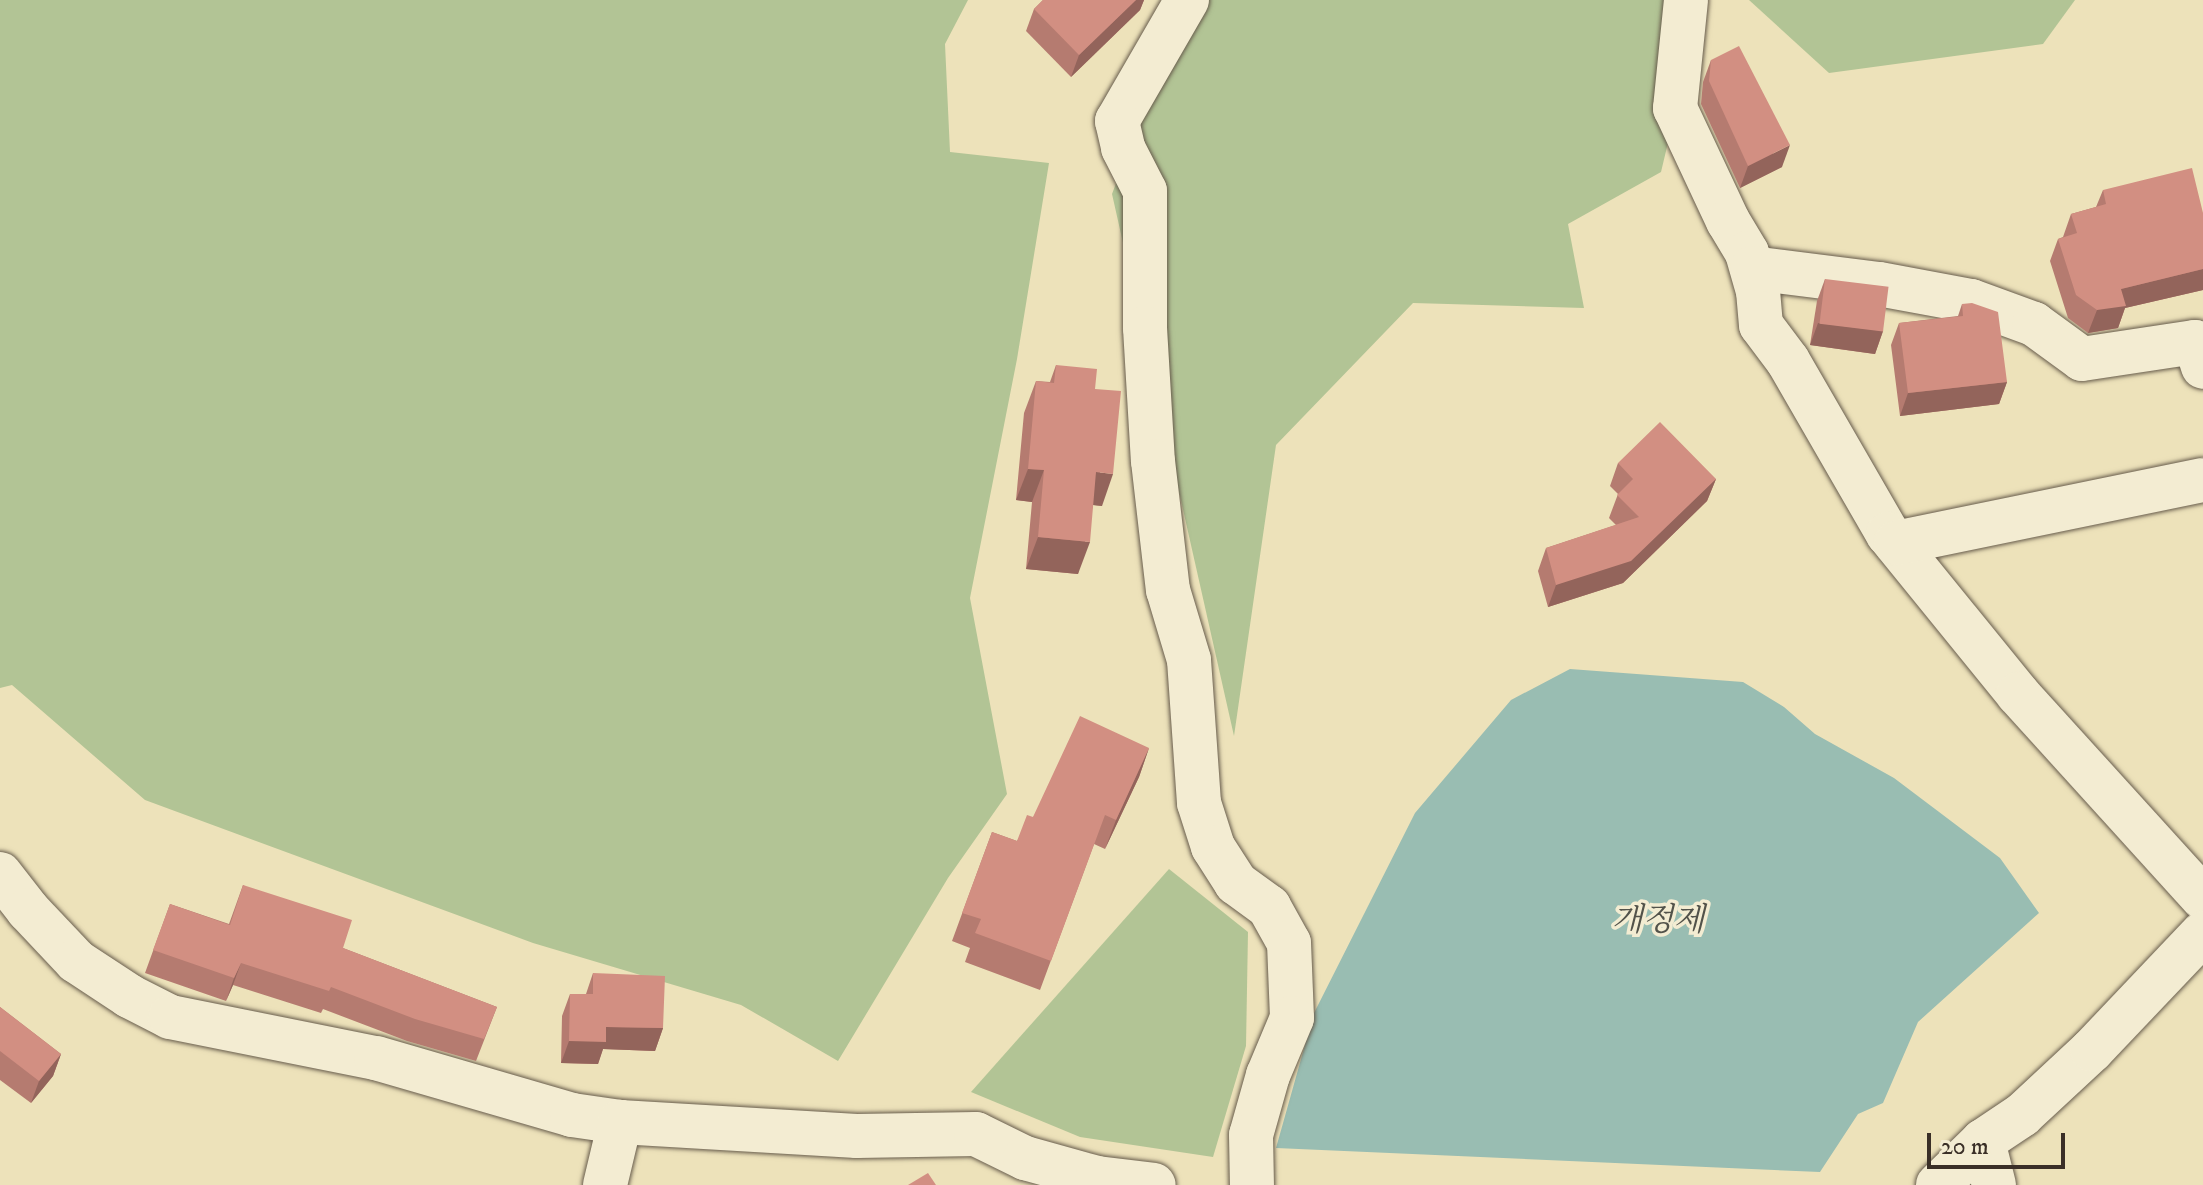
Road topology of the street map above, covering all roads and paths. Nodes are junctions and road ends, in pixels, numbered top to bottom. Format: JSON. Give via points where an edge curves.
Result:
{"nodes":[{"id":1,"x":1187,"y":0,"type":"edge"},
{"id":2,"x":1686,"y":0,"type":"edge"},
{"id":3,"x":1752,"y":268,"type":"junction"},
{"id":4,"x":2203,"y":367,"type":"edge"},
{"id":5,"x":2203,"y":480,"type":"edge"},
{"id":6,"x":1896,"y":543,"type":"junction"},
{"id":7,"x":0,"y":874,"type":"edge"},
{"id":8,"x":2203,"y":898,"type":"edge"},
{"id":9,"x":2203,"y":933,"type":"edge"},
{"id":10,"x":620,"y":1122,"type":"junction"},
{"id":11,"x":1983,"y":1141,"type":"junction"},
{"id":12,"x":605,"y":1185,"type":"edge"},
{"id":13,"x":1154,"y":1185,"type":"edge"},
{"id":14,"x":1252,"y":1185,"type":"edge"},
{"id":15,"x":1938,"y":1185,"type":"edge"},
{"id":16,"x":1994,"y":1185,"type":"edge"}],
"edges":[{"from":1,"to":14,"type":"street","via":[[1117,121],[1123,148],[1145,191],[1145,328],[1153,461],[1168,590],[1189,660],[1199,803],[1220,859],[1236,883],[1269,907],[1289,943],[1292,1018],[1251,1135]]},
{"from":2,"to":3,"type":"street","via":[[1675,108]]},
{"from":3,"to":4,"type":"street","via":[[1971,301],[2034,324],[2082,359],[2195,342]]},
{"from":3,"to":6,"type":"street","via":[[1761,325],[1788,361]]},
{"from":5,"to":6,"type":"street"},
{"from":6,"to":8,"type":"street","via":[[2018,694]]},
{"from":7,"to":10,"type":"street","via":[[76,961],[170,1017],[376,1058],[572,1115]]},
{"from":9,"to":11,"type":"street","via":[[2092,1050],[2022,1115]]},
{"from":10,"to":12,"type":"street"},
{"from":10,"to":13,"type":"street","via":[[857,1136],[976,1134],[1025,1158],[1097,1178]]},
{"from":11,"to":15,"type":"street"},
{"from":11,"to":16,"type":"street"}]}
